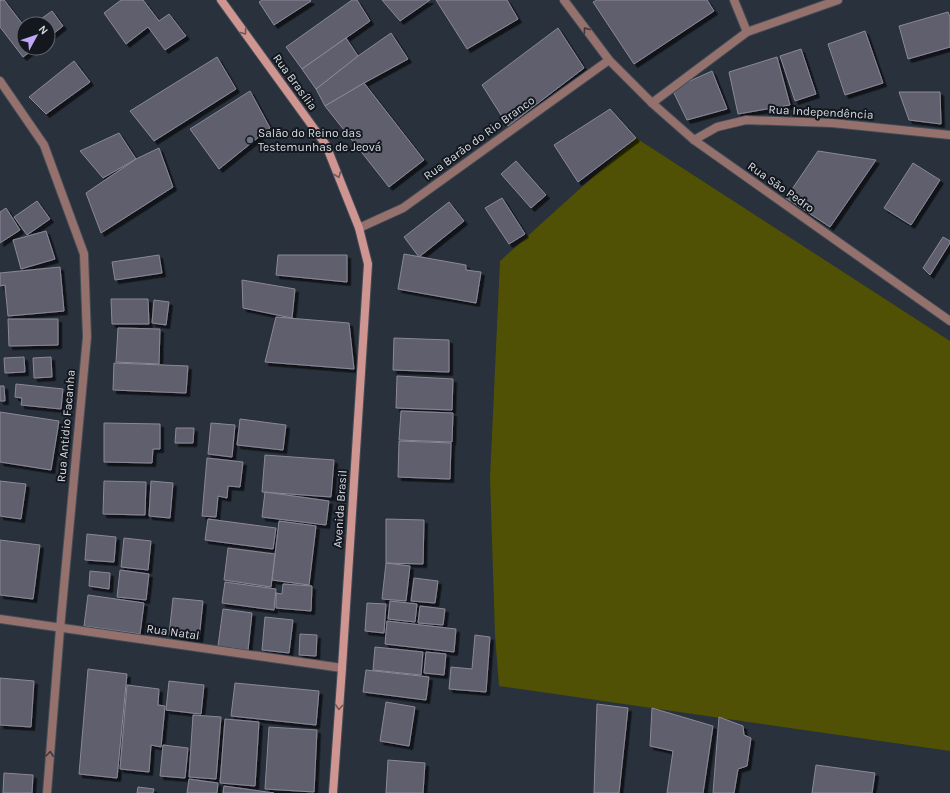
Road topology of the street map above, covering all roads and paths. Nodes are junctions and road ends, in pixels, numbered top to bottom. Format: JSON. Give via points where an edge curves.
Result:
{"nodes":[{"id":1,"x":221,"y":0,"type":"edge"},
{"id":2,"x":564,"y":0,"type":"edge"},
{"id":3,"x":734,"y":0,"type":"edge"},
{"id":4,"x":838,"y":0,"type":"edge"},
{"id":5,"x":746,"y":32,"type":"junction"},
{"id":6,"x":609,"y":60,"type":"junction"},
{"id":7,"x":0,"y":81,"type":"edge"},
{"id":8,"x":652,"y":103,"type":"junction"},
{"id":9,"x":950,"y":135,"type":"edge"},
{"id":10,"x":694,"y":140,"type":"junction"},
{"id":11,"x":359,"y":228,"type":"junction"},
{"id":12,"x":950,"y":321,"type":"edge"},
{"id":13,"x":0,"y":619,"type":"edge"},
{"id":14,"x":60,"y":629,"type":"junction"},
{"id":15,"x":342,"y":668,"type":"junction"},
{"id":16,"x":47,"y":793,"type":"edge"},
{"id":17,"x":333,"y":793,"type":"edge"}],
"edges":[{"from":1,"to":11,"type":"street","name":"Rua Brasília","one_way":true,"via":[[326,145]]},
{"from":6,"to":2,"type":"street","name":"Rua São Pedro","one_way":true},
{"from":3,"to":5,"type":"street"},
{"from":4,"to":5,"type":"street"},
{"from":5,"to":8,"type":"street"},
{"from":6,"to":8,"type":"street","name":"Rua São Pedro"},
{"from":6,"to":11,"type":"street","name":"Rua Barão do Rio Branco","via":[[402,208]]},
{"from":7,"to":14,"type":"street","name":"Rua Antidio Facanha","via":[[44,145],[84,254],[87,337]]},
{"from":8,"to":10,"type":"street","name":"Rua São Pedro"},
{"from":9,"to":10,"type":"street","name":"Rua Independência","via":[[832,123],[746,120],[717,127]]},
{"from":10,"to":12,"type":"street","name":"Rua São Pedro"},
{"from":11,"to":15,"type":"street","name":"Avenida Brasil","via":[[368,264]]},
{"from":13,"to":14,"type":"street","name":"Rua Natal"},
{"from":14,"to":15,"type":"street","name":"Rua Natal"},
{"from":16,"to":14,"type":"street","name":"Rua Antidio Facanha","one_way":true},
{"from":15,"to":17,"type":"street","name":"Avenida Brasil","one_way":true}]}
